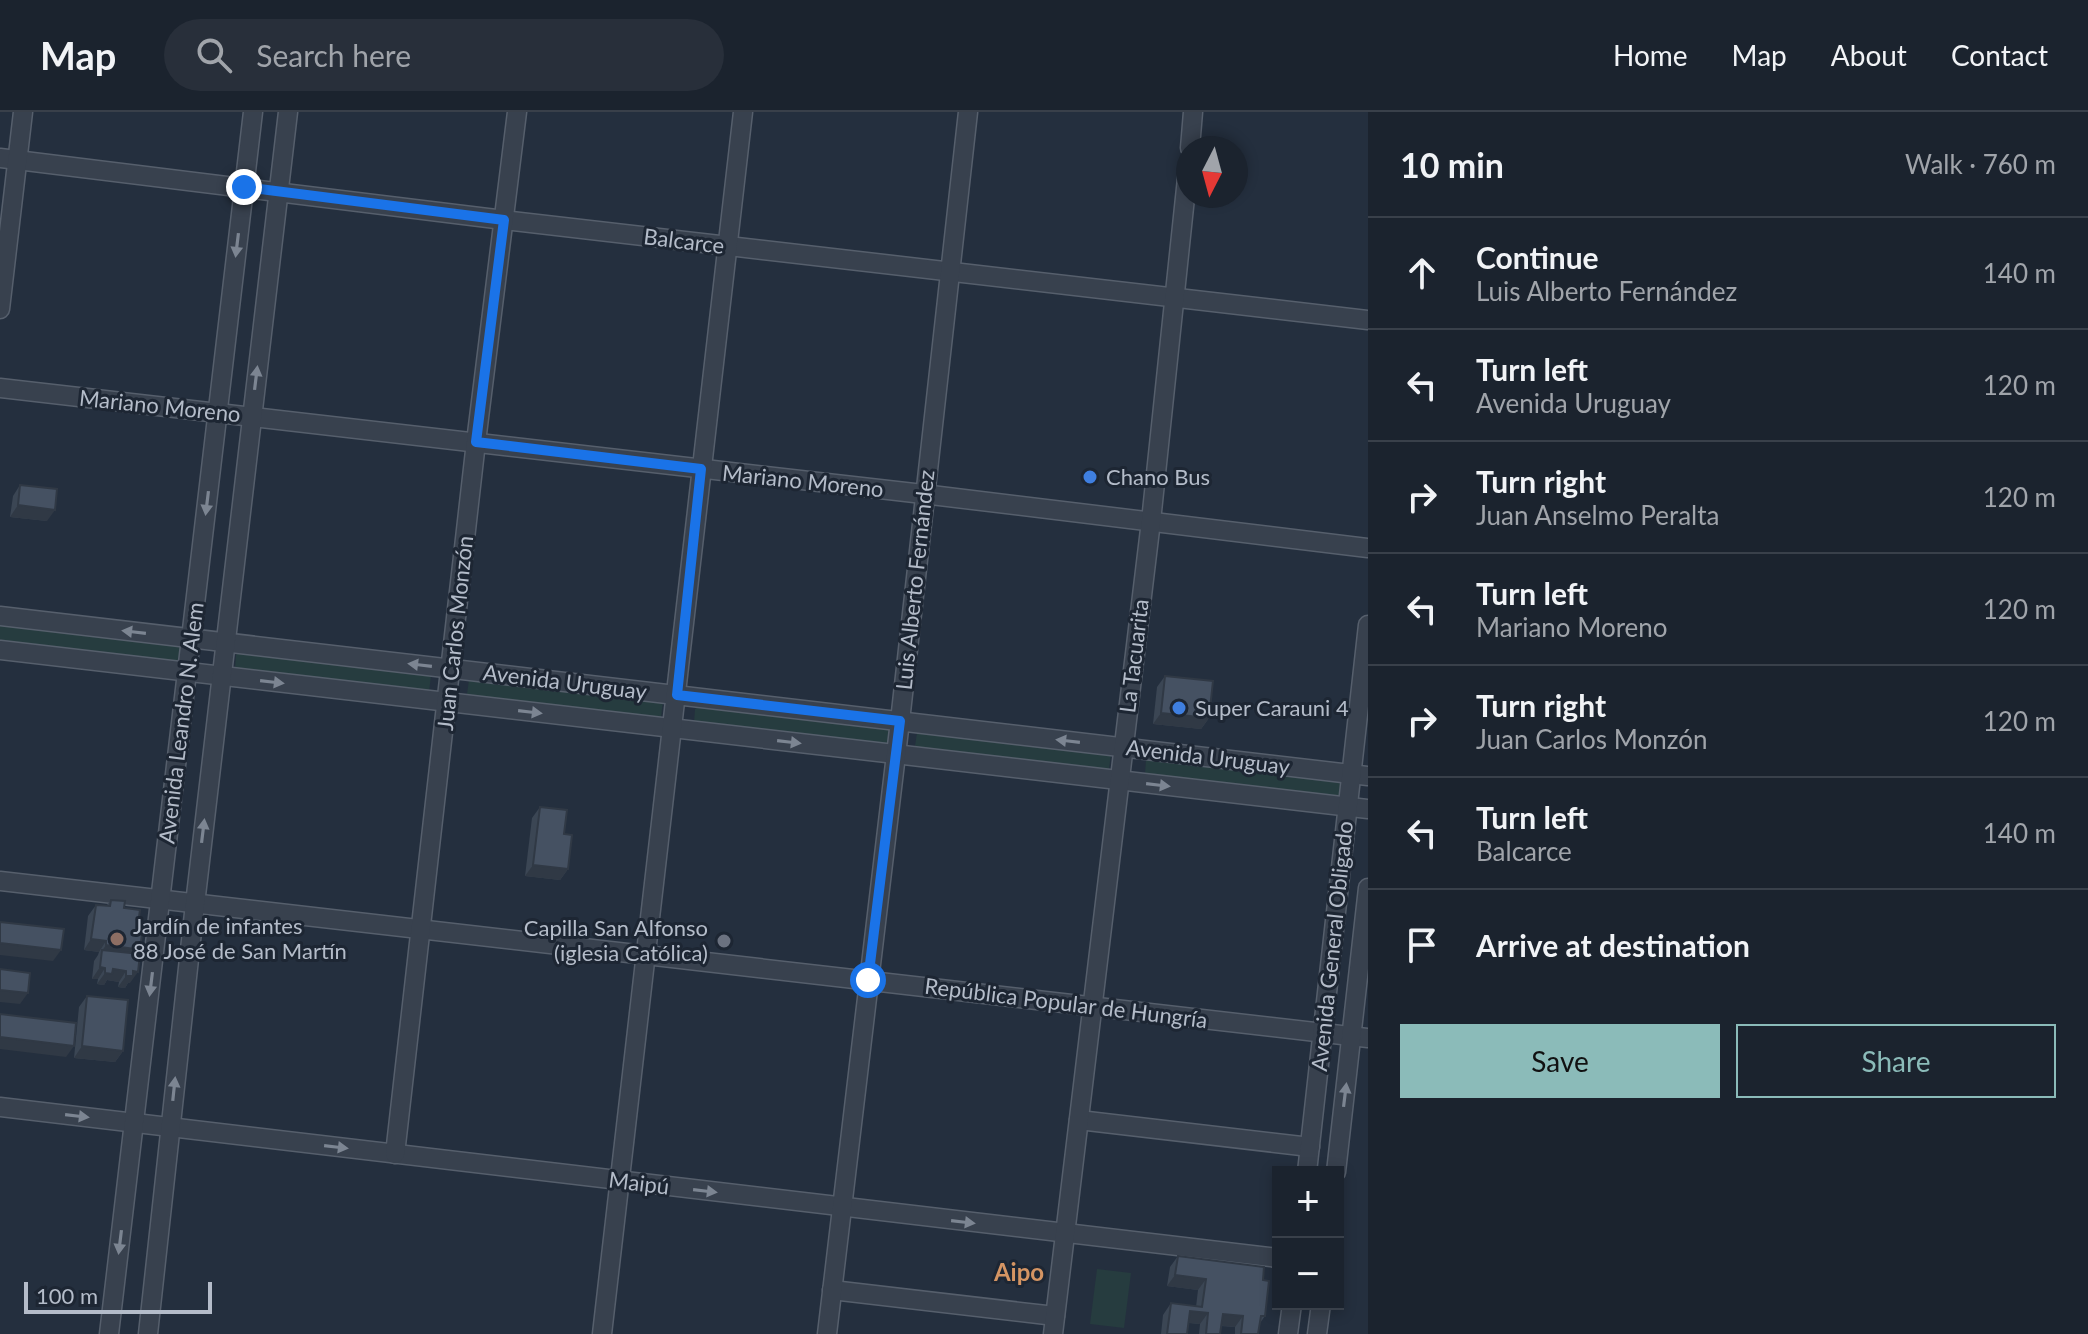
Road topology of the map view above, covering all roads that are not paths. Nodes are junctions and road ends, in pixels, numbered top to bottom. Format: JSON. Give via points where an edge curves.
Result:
{"nodes":[{"id":1,"x":23,"y":112,"type":"edge"},
{"id":2,"x":253,"y":112,"type":"edge"},
{"id":3,"x":288,"y":112,"type":"edge"},
{"id":4,"x":517,"y":112,"type":"edge"},
{"id":5,"x":743,"y":112,"type":"edge"},
{"id":6,"x":968,"y":112,"type":"edge"},
{"id":7,"x":1193,"y":112,"type":"edge"},
{"id":8,"x":1191,"y":136,"type":"edge"},
{"id":9,"x":9,"y":159,"type":"edge"},
{"id":10,"x":244,"y":187,"type":"junction"},
{"id":11,"x":278,"y":191,"type":"junction"},
{"id":12,"x":1184,"y":208,"type":"edge"},
{"id":13,"x":504,"y":220,"type":"junction"},
{"id":14,"x":728,"y":246,"type":"junction"},
{"id":15,"x":951,"y":273,"type":"junction"},
{"id":16,"x":1176,"y":298,"type":"junction"},
{"id":17,"x":0,"y":309,"type":"edge"},
{"id":18,"x":1368,"y":320,"type":"edge"},
{"id":19,"x":0,"y":388,"type":"edge"},
{"id":20,"x":218,"y":412,"type":"junction"},
{"id":21,"x":251,"y":416,"type":"junction"},
{"id":22,"x":476,"y":442,"type":"junction"},
{"id":23,"x":701,"y":469,"type":"junction"},
{"id":24,"x":923,"y":494,"type":"junction"},
{"id":25,"x":1151,"y":521,"type":"junction"},
{"id":26,"x":1368,"y":548,"type":"edge"},
{"id":27,"x":0,"y":616,"type":"edge"},
{"id":28,"x":1368,"y":625,"type":"edge"},
{"id":29,"x":191,"y":638,"type":"junction"},
{"id":30,"x":226,"y":642,"type":"junction"},
{"id":31,"x":0,"y":650,"type":"edge"},
{"id":32,"x":451,"y":669,"type":"junction"},
{"id":33,"x":187,"y":672,"type":"junction"},
{"id":34,"x":222,"y":676,"type":"junction"},
{"id":35,"x":677,"y":695,"type":"junction"},
{"id":36,"x":447,"y":702,"type":"junction"},
{"id":37,"x":900,"y":721,"type":"junction"},
{"id":38,"x":673,"y":729,"type":"junction"},
{"id":39,"x":1123,"y":747,"type":"junction"},
{"id":40,"x":896,"y":754,"type":"junction"},
{"id":41,"x":1359,"y":774,"type":"edge"},
{"id":42,"x":1119,"y":780,"type":"junction"},
{"id":43,"x":1346,"y":807,"type":"junction"},
{"id":44,"x":1368,"y":809,"type":"edge"},
{"id":45,"x":0,"y":881,"type":"edge"},
{"id":46,"x":1368,"y":888,"type":"edge"},
{"id":47,"x":160,"y":900,"type":"junction"},
{"id":48,"x":195,"y":904,"type":"junction"},
{"id":49,"x":1366,"y":926,"type":"edge"},
{"id":50,"x":419,"y":930,"type":"junction"},
{"id":51,"x":645,"y":955,"type":"junction"},
{"id":52,"x":868,"y":980,"type":"junction"},
{"id":53,"x":1092,"y":1006,"type":"junction"},
{"id":54,"x":1323,"y":1034,"type":"junction"},
{"id":55,"x":1360,"y":1038,"type":"edge"},
{"id":56,"x":0,"y":1107,"type":"edge"},
{"id":57,"x":1079,"y":1120,"type":"junction"},
{"id":58,"x":134,"y":1123,"type":"junction"},
{"id":59,"x":170,"y":1127,"type":"junction"},
{"id":60,"x":1310,"y":1147,"type":"junction"},
{"id":61,"x":395,"y":1154,"type":"junction"},
{"id":62,"x":1308,"y":1166,"type":"edge"},
{"id":63,"x":1337,"y":1166,"type":"edge"},
{"id":64,"x":618,"y":1181,"type":"junction"},
{"id":65,"x":842,"y":1208,"type":"junction"},
{"id":66,"x":1065,"y":1234,"type":"junction"},
{"id":67,"x":1272,"y":1257,"type":"edge"},
{"id":68,"x":832,"y":1290,"type":"junction"},
{"id":69,"x":1291,"y":1310,"type":"edge"},
{"id":70,"x":1320,"y":1310,"type":"edge"},
{"id":71,"x":1054,"y":1325,"type":"edge"},
{"id":72,"x":109,"y":1334,"type":"edge"},
{"id":73,"x":148,"y":1334,"type":"edge"},
{"id":74,"x":602,"y":1334,"type":"edge"},
{"id":75,"x":827,"y":1334,"type":"edge"},
{"id":76,"x":1288,"y":1334,"type":"edge"},
{"id":77,"x":1317,"y":1334,"type":"edge"}],
"edges":[{"from":1,"to":9,"type":"street"},
{"from":2,"to":10,"type":"street","name":"Avenida Leandro N. Alem"},
{"from":3,"to":11,"type":"street","name":"Avenida Leandro N. Alem"},
{"from":4,"to":13,"type":"street","name":"Juan Carlos Monzón"},
{"from":5,"to":14,"type":"street"},
{"from":6,"to":15,"type":"street","name":"Luis Alberto Fernández"},
{"from":7,"to":8,"type":"street"},
{"from":9,"to":10,"type":"street","name":"Balcarce"},
{"from":9,"to":17,"type":"street"},
{"from":10,"to":11,"type":"street","name":"Balcarce"},
{"from":10,"to":20,"type":"street","name":"Avenida Leandro N. Alem","one_way":true},
{"from":11,"to":13,"type":"street","name":"Balcarce"},
{"from":21,"to":11,"type":"street","name":"Avenida Leandro N. Alem","one_way":true},
{"from":12,"to":16,"type":"street","name":"La Tacuarita"},
{"from":13,"to":14,"type":"street","name":"Balcarce"},
{"from":13,"to":22,"type":"street","name":"Juan Carlos Monzón"},
{"from":14,"to":15,"type":"street","name":"Balcarce"},
{"from":14,"to":23,"type":"street"},
{"from":15,"to":16,"type":"street","name":"Balcarce"},
{"from":15,"to":24,"type":"street","name":"Luis Alberto Fernández"},
{"from":16,"to":18,"type":"street","name":"Balcarce"},
{"from":16,"to":25,"type":"street","name":"La Tacuarita"},
{"from":19,"to":20,"type":"street","name":"Mariano Moreno"},
{"from":20,"to":21,"type":"street","name":"Mariano Moreno"},
{"from":20,"to":29,"type":"street","name":"Avenida Leandro N. Alem","one_way":true},
{"from":21,"to":22,"type":"street","name":"Mariano Moreno"},
{"from":21,"to":30,"type":"street","name":"Avenida Leandro N. Alem"},
{"from":22,"to":23,"type":"street","name":"Mariano Moreno"},
{"from":22,"to":32,"type":"street","name":"Juan Carlos Monzón"},
{"from":23,"to":24,"type":"street","name":"Mariano Moreno"},
{"from":23,"to":35,"type":"street"},
{"from":24,"to":25,"type":"street","name":"Mariano Moreno"},
{"from":24,"to":37,"type":"street","name":"Luis Alberto Fernández"},
{"from":25,"to":26,"type":"street","name":"Mariano Moreno"},
{"from":25,"to":39,"type":"street","name":"La Tacuarita"},
{"from":29,"to":27,"type":"street","name":"Avenida Uruguay","one_way":true},
{"from":28,"to":41,"type":"street","name":"Avenida General Obligado"},
{"from":29,"to":30,"type":"street","name":"Avenida Uruguay"},
{"from":29,"to":33,"type":"street","name":"Avenida Leandro N. Alem"},
{"from":32,"to":30,"type":"street","name":"Avenida Uruguay","one_way":true},
{"from":30,"to":34,"type":"street","name":"Avenida Leandro N. Alem"},
{"from":31,"to":33,"type":"street","name":"Avenida Uruguay"},
{"from":32,"to":35,"type":"street","name":"Avenida Uruguay"},
{"from":32,"to":36,"type":"street","name":"Juan Carlos Monzón"},
{"from":33,"to":34,"type":"street","name":"Avenida Uruguay"},
{"from":33,"to":47,"type":"street","name":"Avenida Leandro N. Alem"},
{"from":34,"to":36,"type":"street","name":"Avenida Uruguay","one_way":true},
{"from":48,"to":34,"type":"street","name":"Avenida Leandro N. Alem","one_way":true},
{"from":35,"to":37,"type":"street","name":"Avenida Uruguay"},
{"from":35,"to":38,"type":"street"},
{"from":36,"to":38,"type":"street","name":"Avenida Uruguay","one_way":true},
{"from":36,"to":50,"type":"street","name":"Juan Carlos Monzón"},
{"from":39,"to":37,"type":"street","name":"Avenida Uruguay","one_way":true},
{"from":37,"to":40,"type":"street","name":"Luis Alberto Fernández"},
{"from":38,"to":40,"type":"street","name":"Avenida Uruguay","one_way":true},
{"from":38,"to":51,"type":"street"},
{"from":39,"to":41,"type":"street","name":"Avenida Uruguay"},
{"from":39,"to":42,"type":"street","name":"La Tacuarita"},
{"from":40,"to":42,"type":"street","name":"Avenida Uruguay"},
{"from":40,"to":52,"type":"street","name":"Luis Alberto Fernández"},
{"from":41,"to":43,"type":"street","name":"Avenida General Obligado"},
{"from":42,"to":43,"type":"street","name":"Avenida Uruguay","one_way":true},
{"from":42,"to":53,"type":"street","name":"La Tacuarita"},
{"from":43,"to":44,"type":"street","name":"Avenida Uruguay"},
{"from":43,"to":54,"type":"street","name":"Avenida General Obligado"},
{"from":45,"to":47,"type":"street","name":"República Popular de Hungría"},
{"from":46,"to":49,"type":"street","name":"Avenida General Obligado"},
{"from":47,"to":48,"type":"street","name":"República Popular de Hungría"},
{"from":47,"to":58,"type":"street","name":"Avenida Leandro N. Alem","one_way":true},
{"from":48,"to":50,"type":"street","name":"República Popular de Hungría"},
{"from":59,"to":48,"type":"street","name":"Avenida Leandro N. Alem","one_way":true},
{"from":49,"to":55,"type":"street","name":"Avenida General Obligado"},
{"from":50,"to":51,"type":"street","name":"República Popular de Hungría"},
{"from":50,"to":61,"type":"street","name":"Juan Carlos Monzón"},
{"from":51,"to":52,"type":"street","name":"República Popular de Hungría"},
{"from":51,"to":64,"type":"street"},
{"from":52,"to":53,"type":"street","name":"República Popular de Hungría"},
{"from":52,"to":65,"type":"street","name":"Luis Alberto Fernández"},
{"from":53,"to":54,"type":"street","name":"República Popular de Hungría"},
{"from":53,"to":57,"type":"street","name":"La Tacuarita"},
{"from":54,"to":55,"type":"street","name":"República Popular de Hungría"},
{"from":54,"to":60,"type":"street","name":"Avenida General Obligado"},
{"from":63,"to":55,"type":"street","name":"Avenida General Obligado","one_way":true},
{"from":56,"to":58,"type":"street","name":"Maipú","one_way":true},
{"from":57,"to":60,"type":"street"},
{"from":57,"to":66,"type":"street","name":"La Tacuarita"},
{"from":58,"to":59,"type":"street","name":"Maipú"},
{"from":58,"to":72,"type":"street","name":"Avenida Leandro N. Alem","one_way":true},
{"from":59,"to":61,"type":"street","name":"Maipú","one_way":true},
{"from":59,"to":73,"type":"street","name":"Avenida Leandro N. Alem"},
{"from":60,"to":62,"type":"street","name":"Avenida General Obligado"},
{"from":61,"to":64,"type":"street","name":"Maipú"},
{"from":64,"to":65,"type":"street","name":"Maipú","one_way":true},
{"from":64,"to":74,"type":"street"},
{"from":65,"to":66,"type":"street","name":"Maipú","one_way":true},
{"from":65,"to":68,"type":"street","name":"Luis Alberto Fernández"},
{"from":66,"to":67,"type":"street","name":"Maipú"},
{"from":66,"to":71,"type":"street","name":"La Tacuarita"},
{"from":68,"to":71,"type":"street"},
{"from":68,"to":75,"type":"street","name":"Luis Alberto Fernández"},
{"from":69,"to":76,"type":"street"},
{"from":70,"to":77,"type":"street"}]}
